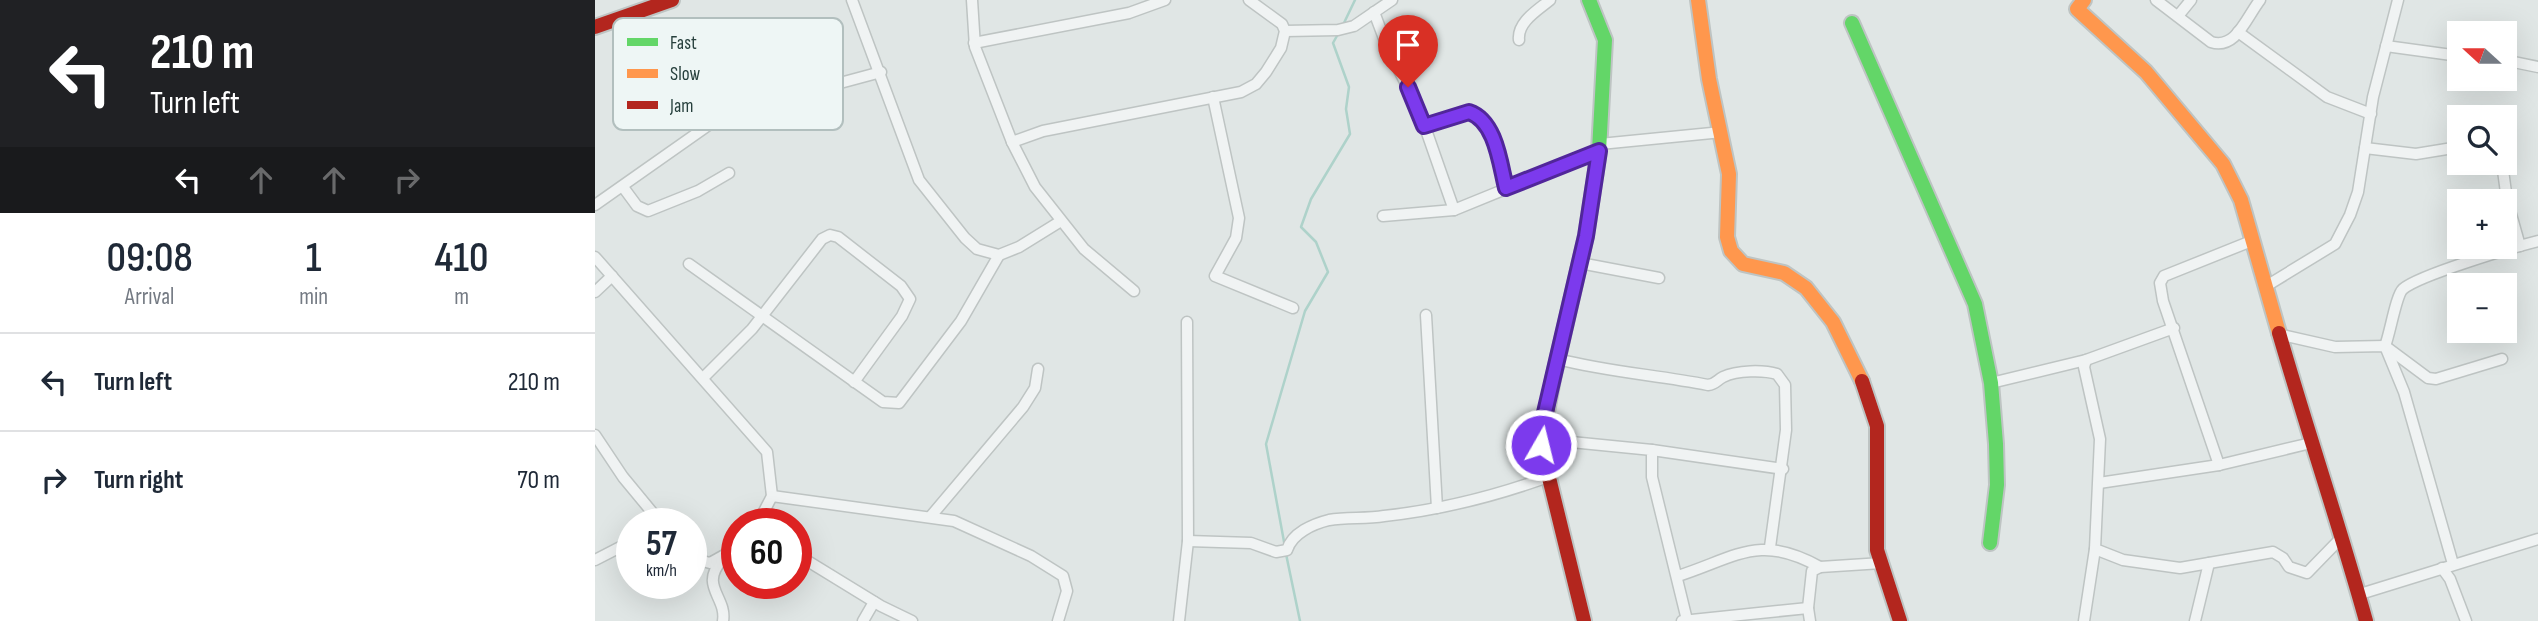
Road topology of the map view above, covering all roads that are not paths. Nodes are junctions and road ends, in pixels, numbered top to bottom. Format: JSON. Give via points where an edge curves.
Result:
{"nodes":[{"id":1,"x":672,"y":0,"type":"edge"},
{"id":2,"x":852,"y":0,"type":"edge"},
{"id":3,"x":972,"y":0,"type":"edge"},
{"id":4,"x":1165,"y":0,"type":"edge"},
{"id":5,"x":1249,"y":0,"type":"edge"},
{"id":6,"x":1392,"y":0,"type":"edge"},
{"id":7,"x":1551,"y":0,"type":"edge"},
{"id":8,"x":1589,"y":0,"type":"edge"},
{"id":9,"x":1698,"y":0,"type":"edge"},
{"id":10,"x":2084,"y":0,"type":"edge"},
{"id":11,"x":2156,"y":0,"type":"edge"},
{"id":12,"x":2191,"y":0,"type":"edge"},
{"id":13,"x":2260,"y":0,"type":"edge"},
{"id":14,"x":2398,"y":0,"type":"edge"},
{"id":15,"x":1374,"y":12,"type":"junction"},
{"id":16,"x":2178,"y":16,"type":"junction"},
{"id":17,"x":621,"y":18,"type":"edge"},
{"id":18,"x":613,"y":21,"type":"edge"},
{"id":19,"x":1852,"y":23,"type":"dead end"},
{"id":20,"x":595,"y":27,"type":"edge"},
{"id":21,"x":1285,"y":31,"type":"junction"},
{"id":22,"x":2238,"y":32,"type":"junction"},
{"id":23,"x":1519,"y":40,"type":"dead end"},
{"id":24,"x":974,"y":43,"type":"junction"},
{"id":25,"x":2386,"y":46,"type":"junction"},
{"id":26,"x":2447,"y":54,"type":"edge"},
{"id":27,"x":2517,"y":63,"type":"edge"},
{"id":28,"x":2538,"y":68,"type":"edge"},
{"id":29,"x":881,"y":72,"type":"junction"},
{"id":30,"x":843,"y":83,"type":"edge"},
{"id":31,"x":1213,"y":97,"type":"junction"},
{"id":32,"x":2371,"y":114,"type":"junction"},
{"id":33,"x":1424,"y":126,"type":"junction"},
{"id":34,"x":702,"y":130,"type":"edge"},
{"id":35,"x":1722,"y":132,"type":"junction"},
{"id":36,"x":1012,"y":142,"type":"junction"},
{"id":37,"x":1599,"y":148,"type":"junction"},
{"id":38,"x":2365,"y":148,"type":"junction"},
{"id":39,"x":2447,"y":149,"type":"edge"},
{"id":40,"x":729,"y":173,"type":"dead end"},
{"id":41,"x":2504,"y":175,"type":"edge"},
{"id":42,"x":623,"y":187,"type":"junction"},
{"id":43,"x":1506,"y":188,"type":"junction"},
{"id":44,"x":595,"y":205,"type":"edge"},
{"id":45,"x":1454,"y":210,"type":"junction"},
{"id":46,"x":1383,"y":216,"type":"dead end"},
{"id":47,"x":1061,"y":221,"type":"junction"},
{"id":48,"x":2254,"y":240,"type":"junction"},
{"id":49,"x":2538,"y":241,"type":"edge"},
{"id":50,"x":2520,"y":246,"type":"junction"},
{"id":51,"x":999,"y":255,"type":"junction"},
{"id":52,"x":595,"y":257,"type":"edge"},
{"id":53,"x":1580,"y":263,"type":"junction"},
{"id":54,"x":689,"y":264,"type":"dead end"},
{"id":55,"x":612,"y":276,"type":"junction"},
{"id":56,"x":1659,"y":278,"type":"dead end"},
{"id":57,"x":2268,"y":285,"type":"junction"},
{"id":58,"x":1134,"y":291,"type":"dead end"},
{"id":59,"x":595,"y":292,"type":"edge"},
{"id":60,"x":1293,"y":308,"type":"dead end"},
{"id":61,"x":1426,"y":315,"type":"dead end"},
{"id":62,"x":762,"y":317,"type":"junction"},
{"id":63,"x":1187,"y":322,"type":"dead end"},
{"id":64,"x":2174,"y":328,"type":"junction"},
{"id":65,"x":2281,"y":335,"type":"junction"},
{"id":66,"x":2385,"y":346,"type":"junction"},
{"id":67,"x":1558,"y":359,"type":"junction"},
{"id":68,"x":2502,"y":359,"type":"dead end"},
{"id":69,"x":2086,"y":360,"type":"junction"},
{"id":70,"x":1038,"y":369,"type":"dead end"},
{"id":71,"x":703,"y":377,"type":"junction"},
{"id":72,"x":854,"y":382,"type":"junction"},
{"id":73,"x":1991,"y":383,"type":"junction"},
{"id":74,"x":595,"y":435,"type":"edge"},
{"id":75,"x":1541,"y":439,"type":"junction"},
{"id":76,"x":2311,"y":443,"type":"junction"},
{"id":77,"x":1652,"y":450,"type":"junction"},
{"id":78,"x":2219,"y":465,"type":"junction"},
{"id":79,"x":1783,"y":469,"type":"junction"},
{"id":80,"x":1548,"y":477,"type":"junction"},
{"id":81,"x":2099,"y":483,"type":"junction"},
{"id":82,"x":772,"y":496,"type":"junction"},
{"id":83,"x":649,"y":508,"type":"edge"},
{"id":84,"x":766,"y":508,"type":"edge"},
{"id":85,"x":1437,"y":508,"type":"junction"},
{"id":86,"x":931,"y":516,"type":"junction"},
{"id":87,"x":2342,"y":537,"type":"junction"},
{"id":88,"x":2538,"y":539,"type":"edge"},
{"id":89,"x":1188,"y":541,"type":"junction"},
{"id":90,"x":1990,"y":543,"type":"dead end"},
{"id":91,"x":1770,"y":547,"type":"junction"},
{"id":92,"x":616,"y":549,"type":"edge"},
{"id":93,"x":2095,"y":549,"type":"junction"},
{"id":94,"x":595,"y":560,"type":"edge"},
{"id":95,"x":721,"y":561,"type":"edge"},
{"id":96,"x":1881,"y":563,"type":"junction"},
{"id":97,"x":2209,"y":563,"type":"junction"},
{"id":98,"x":812,"y":564,"type":"edge"},
{"id":99,"x":2453,"y":565,"type":"junction"},
{"id":100,"x":1820,"y":567,"type":"junction"},
{"id":101,"x":2442,"y":568,"type":"junction"},
{"id":102,"x":1678,"y":576,"type":"junction"},
{"id":103,"x":2357,"y":596,"type":"junction"},
{"id":104,"x":874,"y":602,"type":"junction"},
{"id":105,"x":1808,"y":608,"type":"junction"},
{"id":106,"x":1581,"y":620,"type":"edge"},
{"id":107,"x":723,"y":621,"type":"edge"},
{"id":108,"x":863,"y":621,"type":"edge"},
{"id":109,"x":912,"y":621,"type":"edge"},
{"id":110,"x":1058,"y":621,"type":"edge"},
{"id":111,"x":1179,"y":621,"type":"edge"},
{"id":112,"x":1684,"y":621,"type":"edge"},
{"id":113,"x":1810,"y":621,"type":"edge"},
{"id":114,"x":1901,"y":621,"type":"edge"},
{"id":115,"x":2084,"y":621,"type":"edge"},
{"id":116,"x":2195,"y":621,"type":"edge"},
{"id":117,"x":2366,"y":621,"type":"edge"},
{"id":118,"x":2466,"y":621,"type":"edge"}],
"edges":[{"from":1,"to":17,"type":"main road"},
{"from":2,"to":29,"type":"street"},
{"from":3,"to":24,"type":"street"},
{"from":4,"to":24,"type":"street","via":[[1129,13]]},
{"from":5,"to":21,"type":"street"},
{"from":6,"to":15,"type":"street"},
{"from":7,"to":23,"type":"street","via":[[1528,18]]},
{"from":8,"to":37,"type":"main road","via":[[1605,48]]},
{"from":9,"to":35,"type":"main road"},
{"from":10,"to":48,"type":"main road","via":[[2077,9],[2080,14],[2146,72],[2223,164]]},
{"from":11,"to":16,"type":"street"},
{"from":12,"to":16,"type":"street"},
{"from":13,"to":22,"type":"street"},
{"from":14,"to":25,"type":"street"},
{"from":15,"to":21,"type":"street","via":[[1354,26],[1338,30]]},
{"from":15,"to":33,"type":"street"},
{"from":16,"to":22,"type":"street","via":[[2221,45]]},
{"from":18,"to":20,"type":"main road"},
{"from":19,"to":73,"type":"main road","via":[[1975,304]]},
{"from":21,"to":31,"type":"street","via":[[1281,48],[1256,85]]},
{"from":22,"to":32,"type":"street","via":[[2327,97]]},
{"from":24,"to":36,"type":"street"},
{"from":25,"to":26,"type":"street"},
{"from":25,"to":32,"type":"street"},
{"from":27,"to":28,"type":"street"},
{"from":29,"to":30,"type":"street"},
{"from":29,"to":51,"type":"street","via":[[919,180],[965,238],[977,249]]},
{"from":31,"to":36,"type":"street","via":[[1043,131]]},
{"from":31,"to":60,"type":"street","via":[[1240,218],[1236,237],[1215,276]]},
{"from":32,"to":38,"type":"street"},
{"from":33,"to":43,"type":"street","via":[[1469,112],[1476,114],[1495,141]]},
{"from":33,"to":45,"type":"street"},
{"from":34,"to":42,"type":"street"},
{"from":35,"to":37,"type":"street"},
{"from":35,"to":96,"type":"main road","via":[[1730,189],[1731,250],[1745,266],[1789,275],[1815,294],[1842,338],[1874,409]]},
{"from":36,"to":47,"type":"street","via":[[1035,187]]},
{"from":37,"to":43,"type":"street"},
{"from":37,"to":53,"type":"main road"},
{"from":38,"to":39,"type":"street","via":[[2416,155]]},
{"from":38,"to":57,"type":"street","via":[[2354,205],[2335,244]]},
{"from":40,"to":42,"type":"street","via":[[648,211],[637,206]]},
{"from":41,"to":50,"type":"street"},
{"from":42,"to":44,"type":"street"},
{"from":43,"to":45,"type":"street"},
{"from":45,"to":46,"type":"street"},
{"from":47,"to":51,"type":"street"},
{"from":47,"to":58,"type":"street","via":[[1084,250]]},
{"from":48,"to":57,"type":"main road"},
{"from":48,"to":64,"type":"street","via":[[2164,276],[2160,283]]},
{"from":49,"to":50,"type":"street"},
{"from":50,"to":66,"type":"street","via":[[2404,288]]},
{"from":51,"to":72,"type":"street","via":[[961,321],[903,400],[883,402]]},
{"from":52,"to":55,"type":"street"},
{"from":53,"to":56,"type":"street"},
{"from":53,"to":67,"type":"main road"},
{"from":54,"to":62,"type":"street"},
{"from":55,"to":59,"type":"street"},
{"from":55,"to":71,"type":"street"},
{"from":57,"to":65,"type":"main road"},
{"from":61,"to":85,"type":"street"},
{"from":62,"to":71,"type":"street"},
{"from":62,"to":72,"type":"street"},
{"from":62,"to":72,"type":"street","via":[[822,239],[830,234],[838,237],[901,286],[910,299]]},
{"from":63,"to":89,"type":"street"},
{"from":64,"to":69,"type":"street"},
{"from":64,"to":78,"type":"street"},
{"from":65,"to":66,"type":"street","via":[[2335,347]]},
{"from":65,"to":76,"type":"main road"},
{"from":66,"to":68,"type":"street","via":[[2436,379]]},
{"from":66,"to":99,"type":"street","via":[[2404,392]]},
{"from":67,"to":75,"type":"main road"},
{"from":67,"to":79,"type":"street","via":[[1605,371],[1708,385],[1724,376],[1764,370],[1777,374],[1785,385]]},
{"from":69,"to":73,"type":"street"},
{"from":69,"to":81,"type":"street","via":[[2100,439]]},
{"from":70,"to":86,"type":"street","via":[[1035,388],[1023,407]]},
{"from":71,"to":82,"type":"street","via":[[767,452]]},
{"from":73,"to":90,"type":"main road","via":[[1997,476]]},
{"from":74,"to":83,"type":"street"},
{"from":75,"to":77,"type":"street"},
{"from":75,"to":80,"type":"main road"},
{"from":76,"to":78,"type":"street"},
{"from":76,"to":87,"type":"main road"},
{"from":77,"to":79,"type":"street"},
{"from":77,"to":102,"type":"street","via":[[1652,477]]},
{"from":78,"to":81,"type":"street"},
{"from":79,"to":91,"type":"street"},
{"from":80,"to":85,"type":"street"},
{"from":80,"to":106,"type":"main road"},
{"from":81,"to":93,"type":"street"},
{"from":82,"to":84,"type":"street"},
{"from":82,"to":86,"type":"street"},
{"from":85,"to":89,"type":"street","via":[[1331,520],[1312,526],[1294,537],[1287,550],[1276,552],[1251,543]]},
{"from":86,"to":110,"type":"street","via":[[987,534],[1063,576],[1067,591]]},
{"from":87,"to":97,"type":"street","via":[[2307,573],[2289,568],[2273,552]]},
{"from":87,"to":103,"type":"main road"},
{"from":88,"to":99,"type":"street"},
{"from":89,"to":111,"type":"street"},
{"from":91,"to":100,"type":"street"},
{"from":91,"to":102,"type":"street","via":[[1742,551]]},
{"from":92,"to":94,"type":"street"},
{"from":93,"to":97,"type":"street","via":[[2150,565],[2180,568]]},
{"from":93,"to":115,"type":"street"},
{"from":95,"to":107,"type":"street","via":[[713,582]]},
{"from":96,"to":100,"type":"street"},
{"from":96,"to":114,"type":"main road"},
{"from":97,"to":116,"type":"street"},
{"from":98,"to":104,"type":"street"},
{"from":99,"to":101,"type":"street"},
{"from":100,"to":105,"type":"street","via":[[1812,571]]},
{"from":101,"to":103,"type":"street"},
{"from":101,"to":118,"type":"street"},
{"from":102,"to":112,"type":"street"},
{"from":103,"to":117,"type":"main road"},
{"from":104,"to":108,"type":"street"},
{"from":104,"to":109,"type":"street"},
{"from":105,"to":112,"type":"street"},
{"from":105,"to":113,"type":"street"}]}
